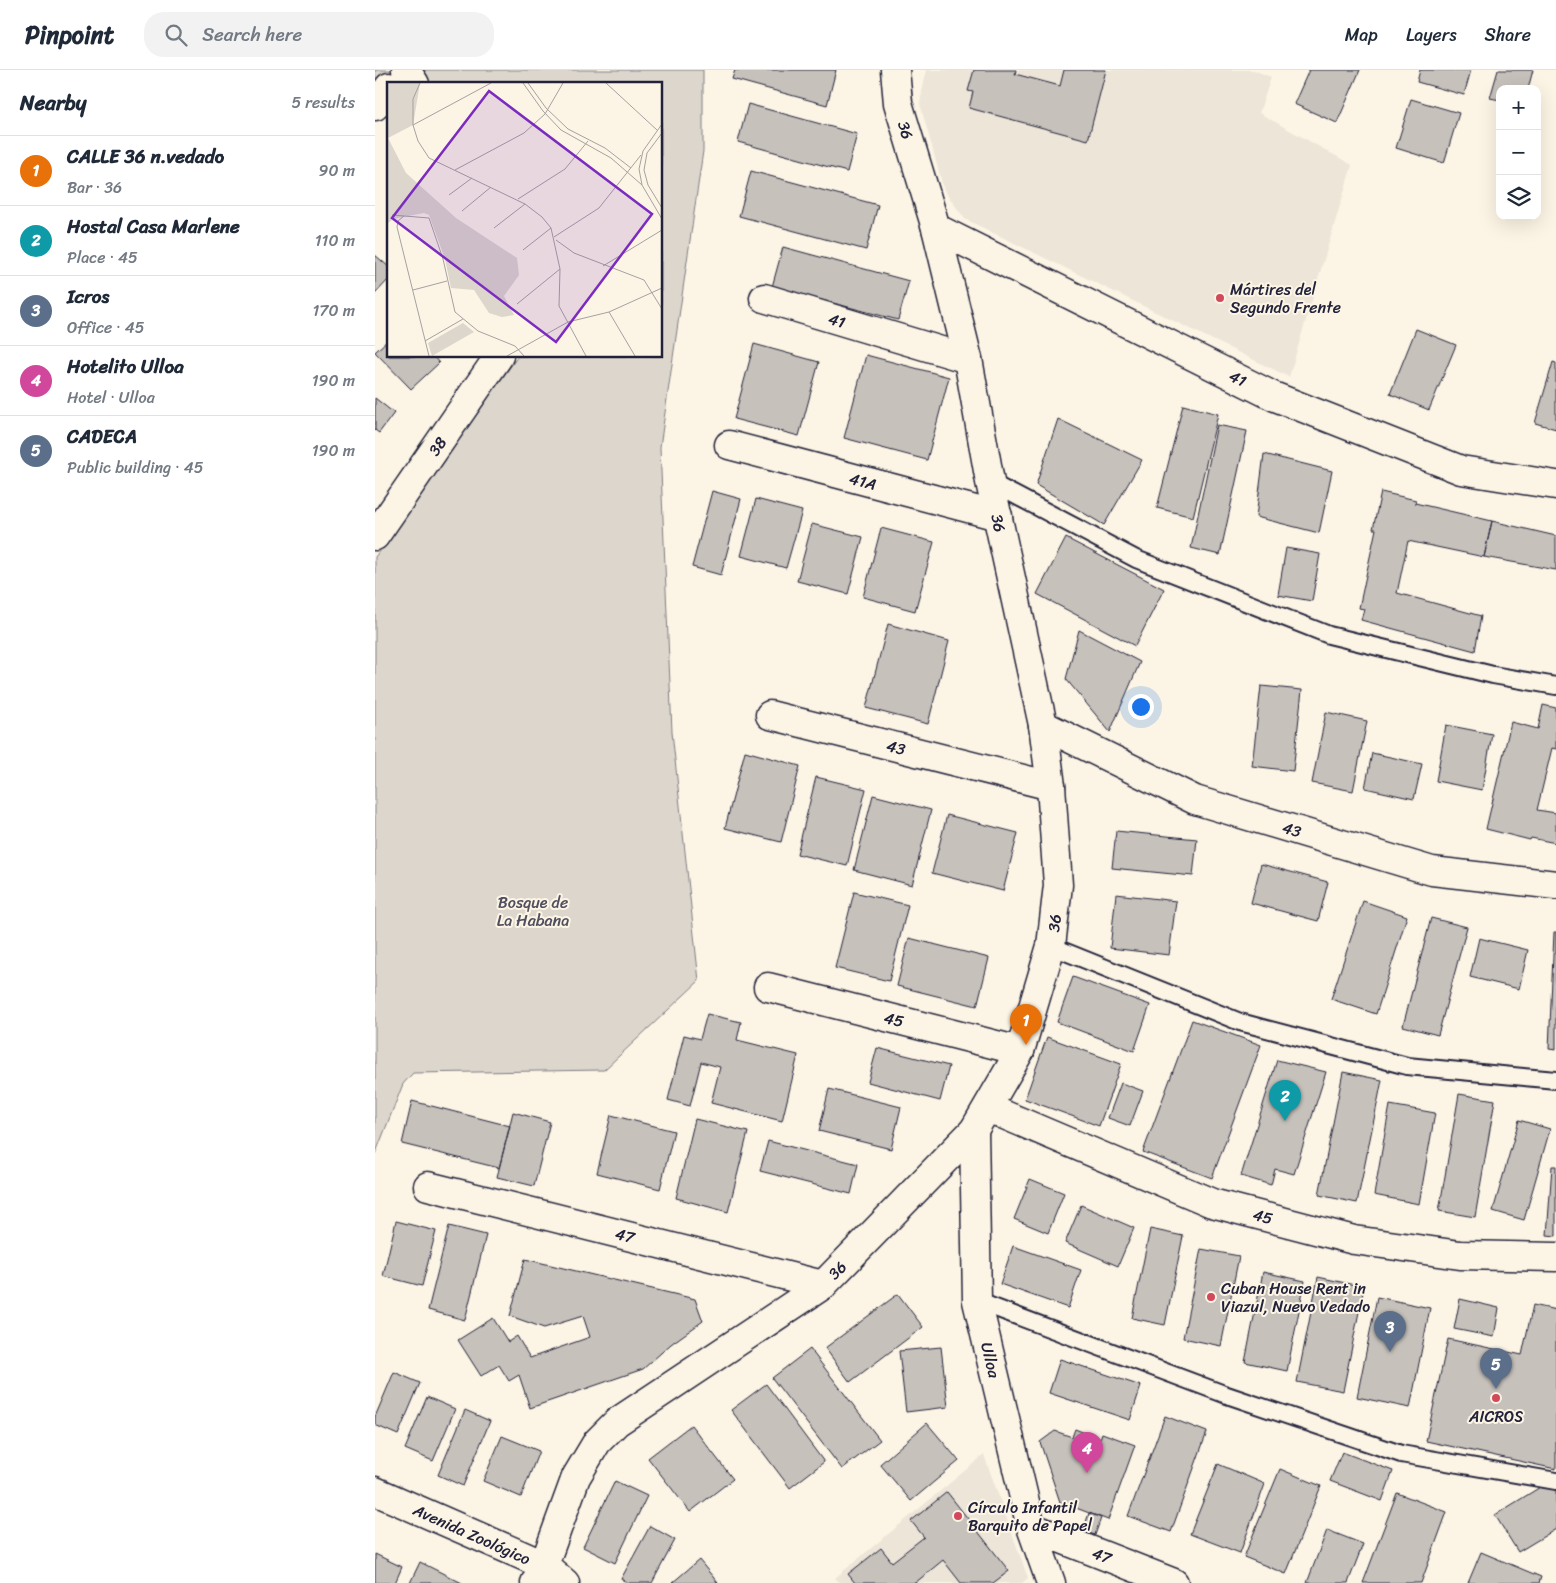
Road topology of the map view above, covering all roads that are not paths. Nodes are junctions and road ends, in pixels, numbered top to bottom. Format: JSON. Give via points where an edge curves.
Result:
{"nodes":[{"id":1,"x":406,"y":70,"type":"edge"},
{"id":2,"x":895,"y":70,"type":"edge"},
{"id":3,"x":414,"y":82,"type":"edge"},
{"id":4,"x":387,"y":92,"type":"edge"},
{"id":5,"x":375,"y":106,"type":"edge"},
{"id":6,"x":936,"y":228,"type":"junction"},
{"id":7,"x":764,"y":298,"type":"dead end"},
{"id":8,"x":498,"y":358,"type":"edge"},
{"id":9,"x":968,"y":359,"type":"junction"},
{"id":10,"x":729,"y":445,"type":"dead end"},
{"id":11,"x":990,"y":482,"type":"junction"},
{"id":12,"x":1556,"y":485,"type":"edge"},
{"id":13,"x":998,"y":516,"type":"junction"},
{"id":14,"x":375,"y":536,"type":"edge"},
{"id":15,"x":1556,"y":686,"type":"edge"},
{"id":16,"x":770,"y":715,"type":"dead end"},
{"id":17,"x":1043,"y":725,"type":"junction"},
{"id":18,"x":1051,"y":786,"type":"junction"},
{"id":19,"x":1556,"y":885,"type":"edge"},
{"id":20,"x":1051,"y":946,"type":"junction"},
{"id":21,"x":768,"y":987,"type":"dead end"},
{"id":22,"x":1020,"y":1051,"type":"junction"},
{"id":23,"x":1556,"y":1080,"type":"edge"},
{"id":24,"x":981,"y":1119,"type":"junction"},
{"id":25,"x":428,"y":1186,"type":"dead end"},
{"id":26,"x":1556,"y":1257,"type":"edge"},
{"id":27,"x":823,"y":1285,"type":"junction"},
{"id":28,"x":977,"y":1300,"type":"junction"},
{"id":29,"x":1556,"y":1481,"type":"edge"},
{"id":30,"x":375,"y":1491,"type":"edge"},
{"id":31,"x":1031,"y":1527,"type":"junction"},
{"id":32,"x":539,"y":1574,"type":"edge"},
{"id":33,"x":565,"y":1583,"type":"edge"},
{"id":34,"x":1051,"y":1583,"type":"edge"},
{"id":35,"x":1174,"y":1583,"type":"edge"}],
"edges":[{"from":1,"to":3,"type":"street"},
{"from":2,"to":6,"type":"street","name":"36","via":[[898,103]]},
{"from":4,"to":5,"type":"street"},
{"from":6,"to":9,"type":"street","name":"36"},
{"from":6,"to":12,"type":"street","name":"41","via":[[1273,396],[1461,470]]},
{"from":7,"to":9,"type":"street","name":"41"},
{"from":8,"to":14,"type":"street","name":"38"},
{"from":9,"to":11,"type":"street","name":"36"},
{"from":10,"to":13,"type":"street","name":"41A"},
{"from":11,"to":13,"type":"street","name":"36"},
{"from":11,"to":15,"type":"lane","via":[[1136,559],[1329,635],[1493,675]]},
{"from":13,"to":17,"type":"street","name":"36"},
{"from":16,"to":18,"type":"street","name":"43"},
{"from":17,"to":18,"type":"street","name":"36"},
{"from":17,"to":19,"type":"street","name":"43","via":[[1195,800],[1432,871]]},
{"from":18,"to":20,"type":"street","name":"36","via":[[1058,886]]},
{"from":20,"to":22,"type":"street","name":"36"},
{"from":20,"to":23,"type":"lane","via":[[1250,1025],[1407,1066]]},
{"from":21,"to":22,"type":"street","name":"45"},
{"from":22,"to":24,"type":"street","name":"36"},
{"from":24,"to":26,"type":"street","name":"45","via":[[1212,1203],[1354,1240],[1460,1255]]},
{"from":24,"to":27,"type":"street","name":"36"},
{"from":24,"to":28,"type":"street","name":"Ulloa"},
{"from":25,"to":27,"type":"street","name":"47"},
{"from":27,"to":32,"type":"street","name":"36","via":[[617,1422],[597,1442],[576,1477]]},
{"from":28,"to":29,"type":"lane","via":[[1224,1394],[1401,1454]]},
{"from":28,"to":31,"type":"street","name":"Ulloa"},
{"from":30,"to":32,"type":"street","name":"Avenida Zoológico"},
{"from":31,"to":34,"type":"street","name":"Ulloa"},
{"from":31,"to":35,"type":"street","name":"47"},
{"from":32,"to":33,"type":"street","name":"Avenida Zoológico"}]}
